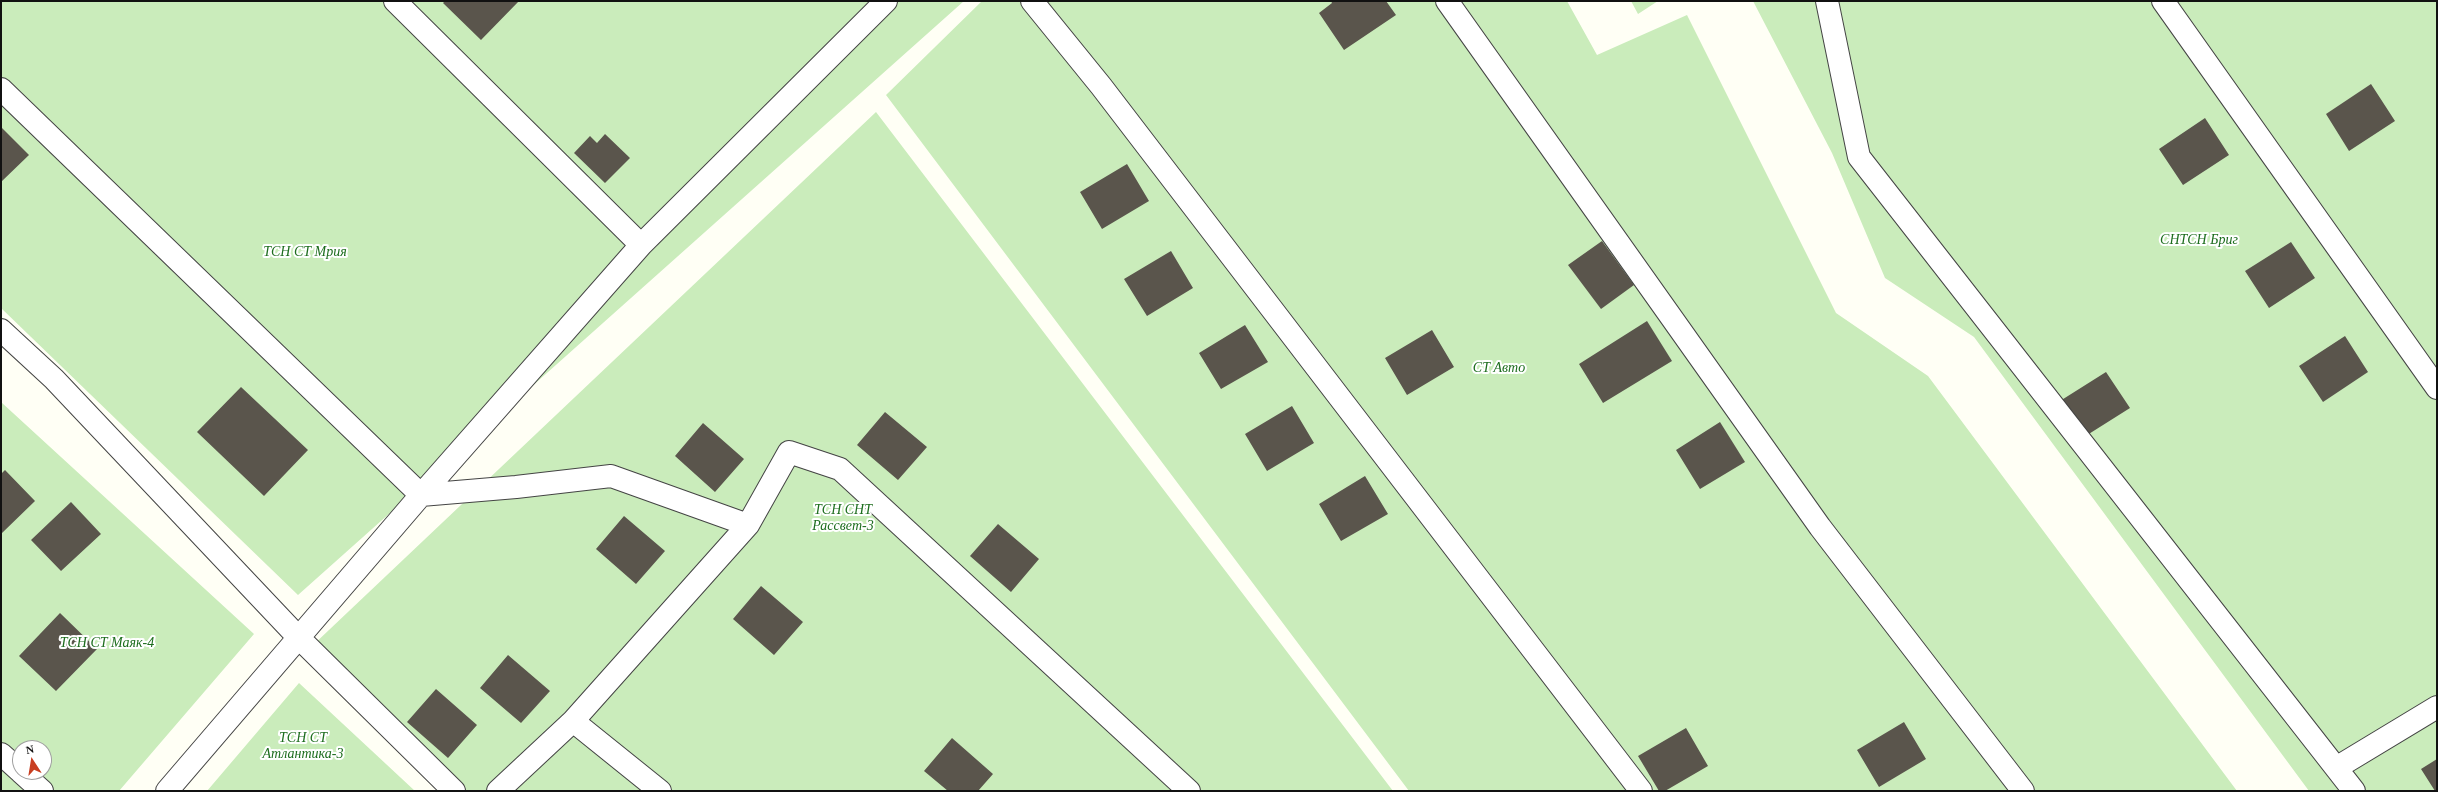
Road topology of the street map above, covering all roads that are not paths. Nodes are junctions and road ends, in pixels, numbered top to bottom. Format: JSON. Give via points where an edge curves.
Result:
{"nodes":[{"id":1,"x":395,"y":1,"type":"edge"},
{"id":2,"x":886,"y":1,"type":"edge"},
{"id":3,"x":1032,"y":1,"type":"edge"},
{"id":4,"x":1447,"y":1,"type":"edge"},
{"id":5,"x":1827,"y":1,"type":"edge"},
{"id":6,"x":2163,"y":1,"type":"edge"},
{"id":7,"x":1,"y":89,"type":"edge"},
{"id":8,"x":641,"y":245,"type":"junction"},
{"id":9,"x":1,"y":330,"type":"edge"},
{"id":10,"x":2437,"y":388,"type":"edge"},
{"id":11,"x":420,"y":495,"type":"junction"},
{"id":12,"x":748,"y":525,"type":"junction"},
{"id":13,"x":298,"y":637,"type":"junction"},
{"id":14,"x":2437,"y":707,"type":"edge"},
{"id":15,"x":573,"y":721,"type":"junction"},
{"id":16,"x":1,"y":754,"type":"edge"},
{"id":17,"x":12,"y":763,"type":"edge"},
{"id":18,"x":2336,"y":768,"type":"junction"},
{"id":19,"x":30,"y":780,"type":"edge"},
{"id":20,"x":42,"y":791,"type":"edge"},
{"id":21,"x":167,"y":791,"type":"edge"},
{"id":22,"x":454,"y":791,"type":"edge"},
{"id":23,"x":498,"y":791,"type":"edge"},
{"id":24,"x":660,"y":791,"type":"edge"},
{"id":25,"x":1189,"y":791,"type":"edge"},
{"id":26,"x":1641,"y":791,"type":"edge"},
{"id":27,"x":2023,"y":791,"type":"edge"},
{"id":28,"x":2354,"y":791,"type":"edge"}],
"edges":[{"from":1,"to":8,"type":"street"},
{"from":2,"to":8,"type":"street"},
{"from":3,"to":26,"type":"street","via":[[1101,86]]},
{"from":4,"to":27,"type":"street","via":[[1820,527]]},
{"from":5,"to":18,"type":"street","via":[[1859,157]]},
{"from":6,"to":10,"type":"street"},
{"from":7,"to":11,"type":"street"},
{"from":8,"to":11,"type":"street"},
{"from":9,"to":13,"type":"street","via":[[54,379]]},
{"from":11,"to":12,"type":"street","via":[[611,476]]},
{"from":11,"to":13,"type":"street"},
{"from":12,"to":15,"type":"street"},
{"from":12,"to":25,"type":"street","via":[[789,452],[840,468]]},
{"from":13,"to":21,"type":"street"},
{"from":13,"to":22,"type":"street"},
{"from":14,"to":18,"type":"street"},
{"from":15,"to":23,"type":"street"},
{"from":15,"to":24,"type":"street"},
{"from":16,"to":17,"type":"street"},
{"from":18,"to":28,"type":"street"},
{"from":19,"to":20,"type":"street"}]}
